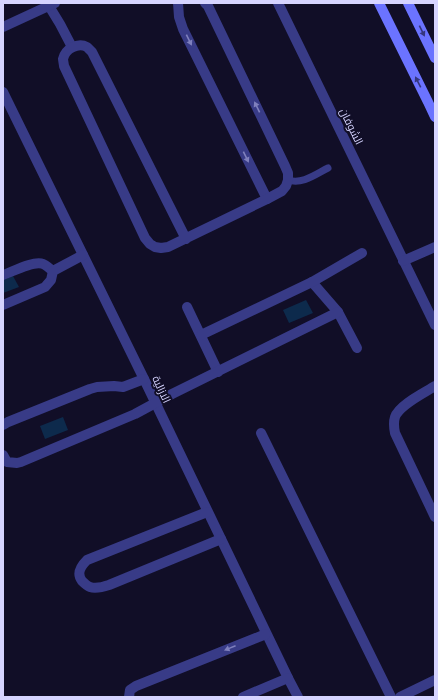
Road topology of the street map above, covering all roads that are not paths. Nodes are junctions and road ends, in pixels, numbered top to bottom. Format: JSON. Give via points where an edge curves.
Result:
{"nodes":[{"id":1,"x":178,"y":3,"type":"edge"},
{"id":2,"x":205,"y":3,"type":"edge"},
{"id":3,"x":278,"y":3,"type":"edge"},
{"id":4,"x":379,"y":3,"type":"edge"},
{"id":5,"x":408,"y":3,"type":"edge"},
{"id":6,"x":52,"y":4,"type":"edge"},
{"id":7,"x":3,"y":28,"type":"edge"},
{"id":8,"x":72,"y":47,"type":"junction"},
{"id":9,"x":435,"y":58,"type":"edge"},
{"id":10,"x":3,"y":92,"type":"edge"},
{"id":11,"x":435,"y":117,"type":"edge"},
{"id":12,"x":328,"y":168,"type":"dead end"},
{"id":13,"x":288,"y":180,"type":"junction"},
{"id":14,"x":267,"y":200,"type":"junction"},
{"id":15,"x":186,"y":239,"type":"junction"},
{"id":16,"x":435,"y":247,"type":"edge"},
{"id":17,"x":362,"y":253,"type":"dead end"},
{"id":18,"x":83,"y":255,"type":"junction"},
{"id":19,"x":403,"y":260,"type":"junction"},
{"id":20,"x":53,"y":271,"type":"junction"},
{"id":21,"x":3,"y":275,"type":"edge"},
{"id":22,"x":312,"y":282,"type":"junction"},
{"id":23,"x":3,"y":305,"type":"edge"},
{"id":24,"x":187,"y":307,"type":"dead end"},
{"id":25,"x":338,"y":312,"type":"junction"},
{"id":26,"x":435,"y":325,"type":"edge"},
{"id":27,"x":201,"y":335,"type":"junction"},
{"id":28,"x":357,"y":348,"type":"dead end"},
{"id":29,"x":218,"y":372,"type":"junction"},
{"id":30,"x":144,"y":379,"type":"junction"},
{"id":31,"x":435,"y":386,"type":"edge"},
{"id":32,"x":155,"y":403,"type":"junction"},
{"id":33,"x":3,"y":425,"type":"edge"},
{"id":34,"x":261,"y":433,"type":"dead end"},
{"id":35,"x":3,"y":455,"type":"edge"},
{"id":36,"x":208,"y":512,"type":"junction"},
{"id":37,"x":435,"y":517,"type":"edge"},
{"id":38,"x":221,"y":539,"type":"junction"},
{"id":39,"x":266,"y":634,"type":"junction"},
{"id":40,"x":288,"y":678,"type":"junction"},
{"id":41,"x":435,"y":680,"type":"edge"},
{"id":42,"x":129,"y":697,"type":"edge"},
{"id":43,"x":243,"y":697,"type":"edge"},
{"id":44,"x":298,"y":697,"type":"edge"},
{"id":45,"x":391,"y":697,"type":"edge"},
{"id":46,"x":400,"y":697,"type":"edge"}],
"edges":[{"from":1,"to":14,"type":"street","one_way":true,"via":[[183,28]]},
{"from":13,"to":2,"type":"street","one_way":true,"via":[[285,166]]},
{"from":3,"to":19,"type":"street","name":"الشوفان"},
{"from":11,"to":4,"type":"street","one_way":true},
{"from":5,"to":9,"type":"street","one_way":true},
{"from":6,"to":7,"type":"street"},
{"from":6,"to":8,"type":"street"},
{"from":8,"to":15,"type":"street","via":[[86,47],[92,52]]},
{"from":8,"to":15,"type":"street","via":[[65,53],[64,66],[145,238],[150,244],[161,248]]},
{"from":10,"to":18,"type":"street","name":"الازالية"},
{"from":12,"to":13,"type":"lane","via":[[299,182]]},
{"from":13,"to":14,"type":"street","via":[[282,191]]},
{"from":14,"to":15,"type":"street"},
{"from":16,"to":19,"type":"street"},
{"from":17,"to":22,"type":"street"},
{"from":18,"to":20,"type":"street"},
{"from":18,"to":30,"type":"street","name":"الازالية"},
{"from":19,"to":26,"type":"street","name":"الشوفان"},
{"from":20,"to":21,"type":"street","via":[[37,263]]},
{"from":20,"to":23,"type":"street","via":[[49,284],[45,287]]},
{"from":22,"to":25,"type":"street"},
{"from":22,"to":27,"type":"street"},
{"from":24,"to":27,"type":"street"},
{"from":25,"to":28,"type":"street"},
{"from":25,"to":29,"type":"street"},
{"from":27,"to":29,"type":"street"},
{"from":29,"to":32,"type":"street"},
{"from":30,"to":32,"type":"street","name":"الازالية"},
{"from":30,"to":33,"type":"street","via":[[123,387],[90,388]]},
{"from":31,"to":37,"type":"street","via":[[403,406],[395,417],[394,425],[395,433]]},
{"from":32,"to":35,"type":"street","via":[[135,414],[21,462],[7,462]]},
{"from":32,"to":36,"type":"street","name":"الازالية"},
{"from":34,"to":45,"type":"street"},
{"from":36,"to":38,"type":"street","name":"الازالية"},
{"from":36,"to":38,"type":"street","via":[[87,560],[79,571],[79,577],[90,588],[100,588]]},
{"from":38,"to":39,"type":"street","name":"الازالية"},
{"from":39,"to":40,"type":"street","name":"الازالية"},
{"from":39,"to":42,"type":"street","one_way":true,"via":[[136,686],[130,690]]},
{"from":40,"to":43,"type":"street"},
{"from":40,"to":44,"type":"street","name":"الازالية"},
{"from":41,"to":46,"type":"street"}]}
